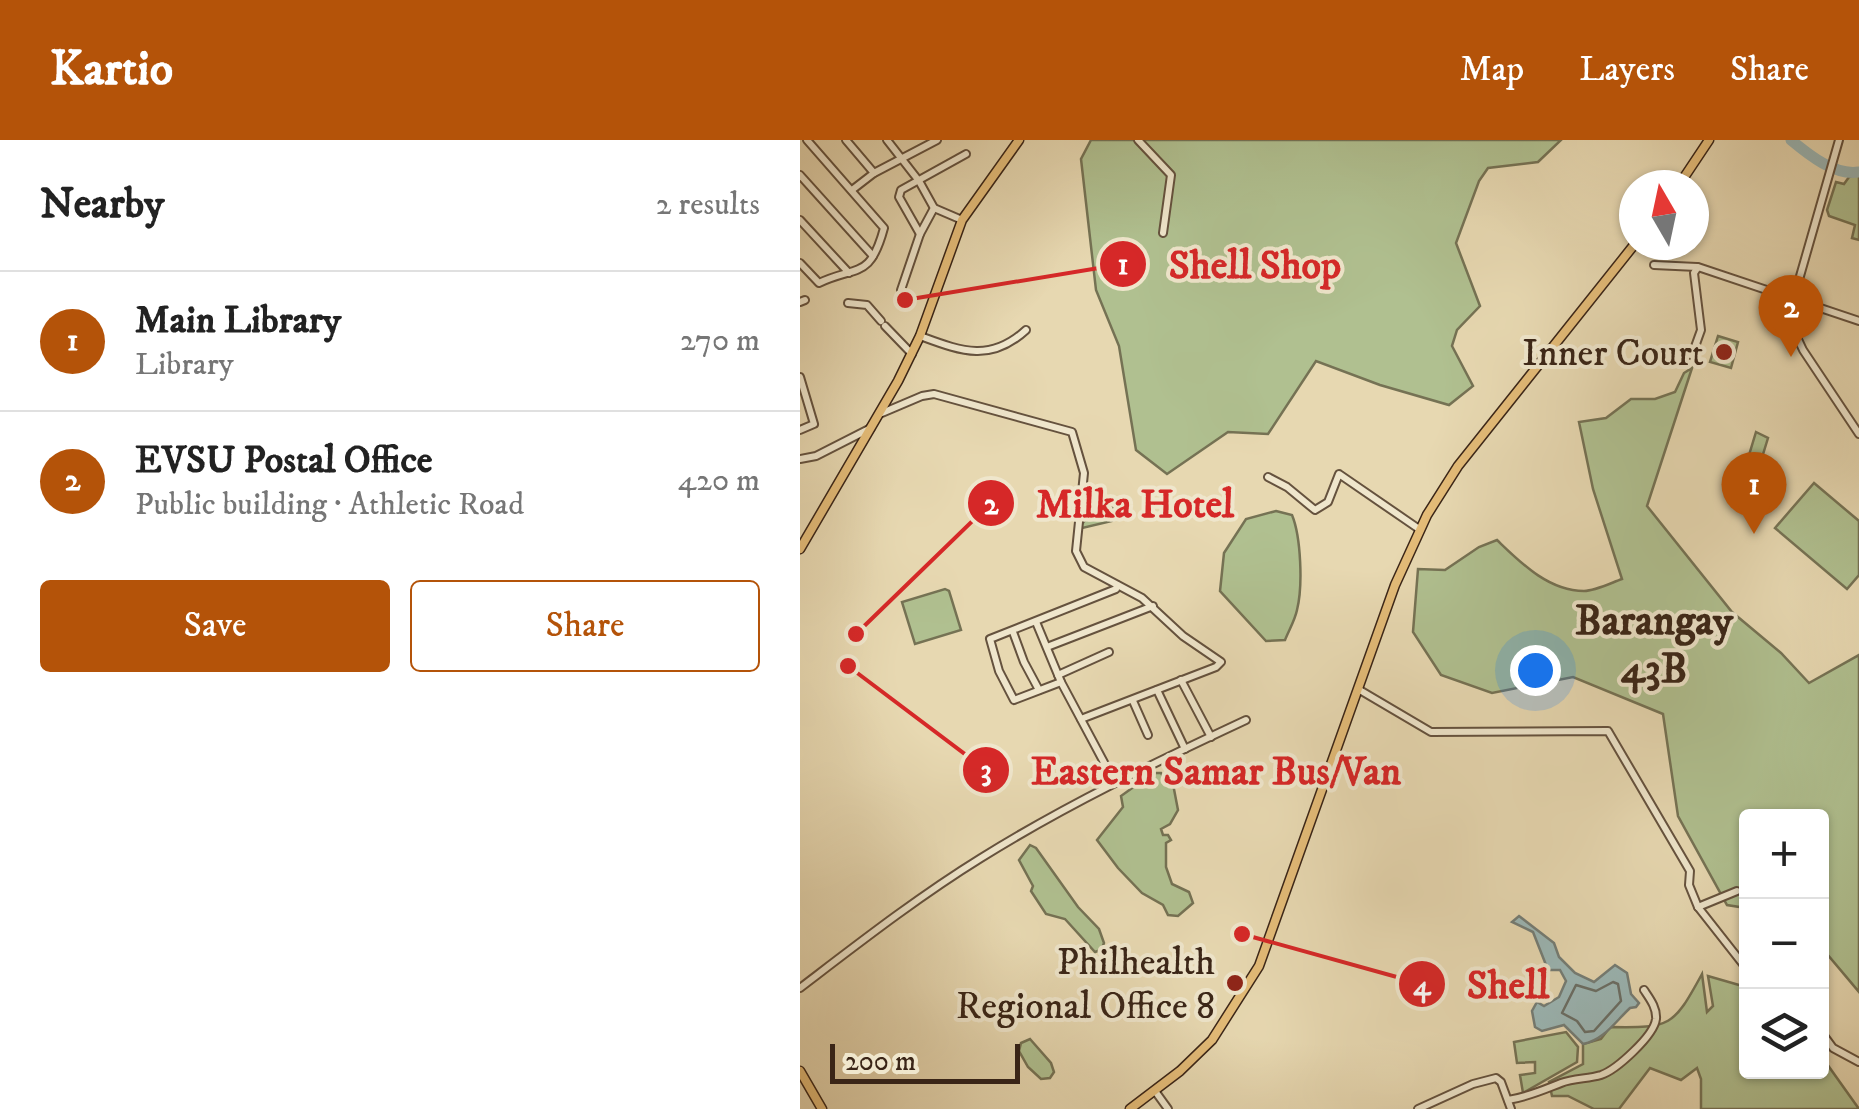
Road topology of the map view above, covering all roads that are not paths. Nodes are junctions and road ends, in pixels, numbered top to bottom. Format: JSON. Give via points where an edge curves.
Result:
{"nodes":[{"id":1,"x":807,"y":140,"type":"edge"},
{"id":2,"x":846,"y":140,"type":"edge"},
{"id":3,"x":887,"y":140,"type":"edge"},
{"id":4,"x":1019,"y":140,"type":"edge"},
{"id":5,"x":1138,"y":140,"type":"edge"},
{"id":6,"x":1709,"y":140,"type":"edge"},
{"id":7,"x":1839,"y":140,"type":"edge"},
{"id":8,"x":932,"y":141,"type":"edge"},
{"id":9,"x":966,"y":154,"type":"dead end"},
{"id":10,"x":903,"y":159,"type":"junction"},
{"id":11,"x":1689,"y":170,"type":"edge"},
{"id":12,"x":874,"y":173,"type":"junction"},
{"id":13,"x":800,"y":176,"type":"edge"},
{"id":14,"x":920,"y":181,"type":"junction"},
{"id":15,"x":852,"y":190,"type":"junction"},
{"id":16,"x":934,"y":208,"type":"junction"},
{"id":17,"x":800,"y":220,"type":"edge"},
{"id":18,"x":962,"y":220,"type":"junction"},
{"id":19,"x":1163,"y":233,"type":"dead end"},
{"id":20,"x":920,"y":234,"type":"junction"},
{"id":21,"x":873,"y":256,"type":"junction"},
{"id":22,"x":1622,"y":260,"type":"edge"},
{"id":23,"x":800,"y":262,"type":"edge"},
{"id":24,"x":1654,"y":264,"type":"dead end"},
{"id":25,"x":1698,"y":268,"type":"junction"},
{"id":26,"x":849,"y":273,"type":"junction"},
{"id":27,"x":900,"y":290,"type":"dead end"},
{"id":28,"x":1792,"y":298,"type":"junction"},
{"id":29,"x":848,"y":303,"type":"dead end"},
{"id":30,"x":1859,"y":321,"type":"edge"},
{"id":31,"x":1026,"y":330,"type":"dead end"},
{"id":32,"x":920,"y":336,"type":"junction"},
{"id":33,"x":912,"y":354,"type":"junction"},
{"id":34,"x":1665,"y":361,"type":"dead end"},
{"id":35,"x":800,"y":377,"type":"edge"},
{"id":36,"x":882,"y":413,"type":"junction"},
{"id":37,"x":874,"y":426,"type":"junction"},
{"id":38,"x":800,"y":430,"type":"edge"},
{"id":39,"x":1859,"y":434,"type":"edge"},
{"id":40,"x":800,"y":460,"type":"edge"},
{"id":41,"x":1268,"y":478,"type":"dead end"},
{"id":42,"x":1419,"y":529,"type":"junction"},
{"id":43,"x":800,"y":549,"type":"edge"},
{"id":44,"x":1116,"y":585,"type":"junction"},
{"id":45,"x":1153,"y":606,"type":"junction"},
{"id":46,"x":1036,"y":622,"type":"junction"},
{"id":47,"x":1013,"y":631,"type":"junction"},
{"id":48,"x":1047,"y":648,"type":"junction"},
{"id":49,"x":1109,"y":652,"type":"dead end"},
{"id":50,"x":1060,"y":678,"type":"junction"},
{"id":51,"x":1181,"y":680,"type":"junction"},
{"id":52,"x":1358,"y":689,"type":"junction"},
{"id":53,"x":1040,"y":690,"type":"junction"},
{"id":54,"x":1157,"y":690,"type":"junction"},
{"id":55,"x":1132,"y":701,"type":"junction"},
{"id":56,"x":1082,"y":719,"type":"junction"},
{"id":57,"x":1246,"y":720,"type":"dead end"},
{"id":58,"x":1148,"y":735,"type":"dead end"},
{"id":59,"x":1211,"y":737,"type":"junction"},
{"id":60,"x":1185,"y":749,"type":"junction"},
{"id":61,"x":1115,"y":783,"type":"junction"},
{"id":62,"x":1737,"y":891,"type":"dead end"},
{"id":63,"x":1698,"y":907,"type":"junction"},
{"id":64,"x":1739,"y":959,"type":"edge"},
{"id":65,"x":800,"y":988,"type":"edge"},
{"id":66,"x":1644,"y":990,"type":"dead end"},
{"id":67,"x":1829,"y":1043,"type":"edge"},
{"id":68,"x":1859,"y":1062,"type":"edge"},
{"id":69,"x":800,"y":1071,"type":"edge"},
{"id":70,"x":1155,"y":1091,"type":"junction"},
{"id":71,"x":1508,"y":1100,"type":"junction"},
{"id":72,"x":822,"y":1109,"type":"edge"},
{"id":73,"x":1130,"y":1109,"type":"edge"},
{"id":74,"x":1168,"y":1109,"type":"edge"},
{"id":75,"x":1418,"y":1109,"type":"edge"},
{"id":76,"x":1511,"y":1109,"type":"edge"}],
"edges":[{"from":1,"to":15,"type":"street"},
{"from":2,"to":12,"type":"street"},
{"from":3,"to":10,"type":"street"},
{"from":4,"to":18,"type":"main road"},
{"from":5,"to":19,"type":"street","via":[[1171,176]]},
{"from":6,"to":11,"type":"main road"},
{"from":7,"to":28,"type":"street"},
{"from":8,"to":10,"type":"street"},
{"from":9,"to":14,"type":"street"},
{"from":10,"to":12,"type":"street"},
{"from":10,"to":14,"type":"street"},
{"from":12,"to":15,"type":"street"},
{"from":13,"to":21,"type":"street"},
{"from":14,"to":16,"type":"street"},
{"from":14,"to":20,"type":"street","via":[[899,194]]},
{"from":15,"to":21,"type":"street","via":[[884,228]]},
{"from":16,"to":18,"type":"street"},
{"from":16,"to":20,"type":"street"},
{"from":17,"to":26,"type":"street"},
{"from":18,"to":32,"type":"main road"},
{"from":20,"to":27,"type":"street"},
{"from":21,"to":26,"type":"street","via":[[869,266]]},
{"from":22,"to":42,"type":"main road","via":[[1458,466]]},
{"from":23,"to":26,"type":"street","via":[[818,283]]},
{"from":24,"to":25,"type":"street"},
{"from":25,"to":28,"type":"street"},
{"from":25,"to":34,"type":"street","via":[[1700,336],[1693,354]]},
{"from":28,"to":30,"type":"street"},
{"from":28,"to":39,"type":"street","via":[[1792,330]]},
{"from":29,"to":33,"type":"street","via":[[867,305]]},
{"from":31,"to":32,"type":"street","via":[[1010,344],[964,352]]},
{"from":32,"to":33,"type":"main road"},
{"from":33,"to":36,"type":"main road"},
{"from":35,"to":38,"type":"street","via":[[814,424]]},
{"from":36,"to":37,"type":"main road"},
{"from":36,"to":44,"type":"street","via":[[934,394],[1072,432],[1084,473],[1077,554],[1090,572]]},
{"from":37,"to":40,"type":"street"},
{"from":37,"to":43,"type":"main road"},
{"from":41,"to":42,"type":"street","via":[[1315,510],[1328,502],[1339,474]]},
{"from":42,"to":52,"type":"main road"},
{"from":44,"to":45,"type":"street"},
{"from":44,"to":46,"type":"street"},
{"from":45,"to":48,"type":"street"},
{"from":45,"to":51,"type":"street","via":[[1221,662]]},
{"from":46,"to":47,"type":"street"},
{"from":46,"to":48,"type":"street"},
{"from":47,"to":53,"type":"street"},
{"from":47,"to":53,"type":"street","via":[[990,639],[999,671],[1014,700]]},
{"from":48,"to":50,"type":"street"},
{"from":49,"to":50,"type":"street"},
{"from":50,"to":53,"type":"street"},
{"from":50,"to":56,"type":"street"},
{"from":51,"to":54,"type":"street"},
{"from":51,"to":59,"type":"street"},
{"from":52,"to":63,"type":"street","via":[[1431,732],[1608,731],[1687,866]]},
{"from":52,"to":70,"type":"main road","via":[[1259,966],[1212,1040]]},
{"from":54,"to":55,"type":"street"},
{"from":54,"to":60,"type":"street"},
{"from":55,"to":56,"type":"street"},
{"from":55,"to":58,"type":"street"},
{"from":56,"to":61,"type":"street"},
{"from":57,"to":59,"type":"street"},
{"from":59,"to":60,"type":"street"},
{"from":60,"to":61,"type":"street"},
{"from":61,"to":65,"type":"street","via":[[980,859]]},
{"from":62,"to":63,"type":"street"},
{"from":63,"to":64,"type":"street"},
{"from":66,"to":71,"type":"street","via":[[1656,1018],[1651,1033],[1614,1069]]},
{"from":67,"to":68,"type":"street"},
{"from":69,"to":72,"type":"main road"},
{"from":70,"to":73,"type":"main road"},
{"from":70,"to":74,"type":"street"},
{"from":71,"to":75,"type":"street","via":[[1500,1082],[1488,1079]]},
{"from":71,"to":76,"type":"street"}]}
